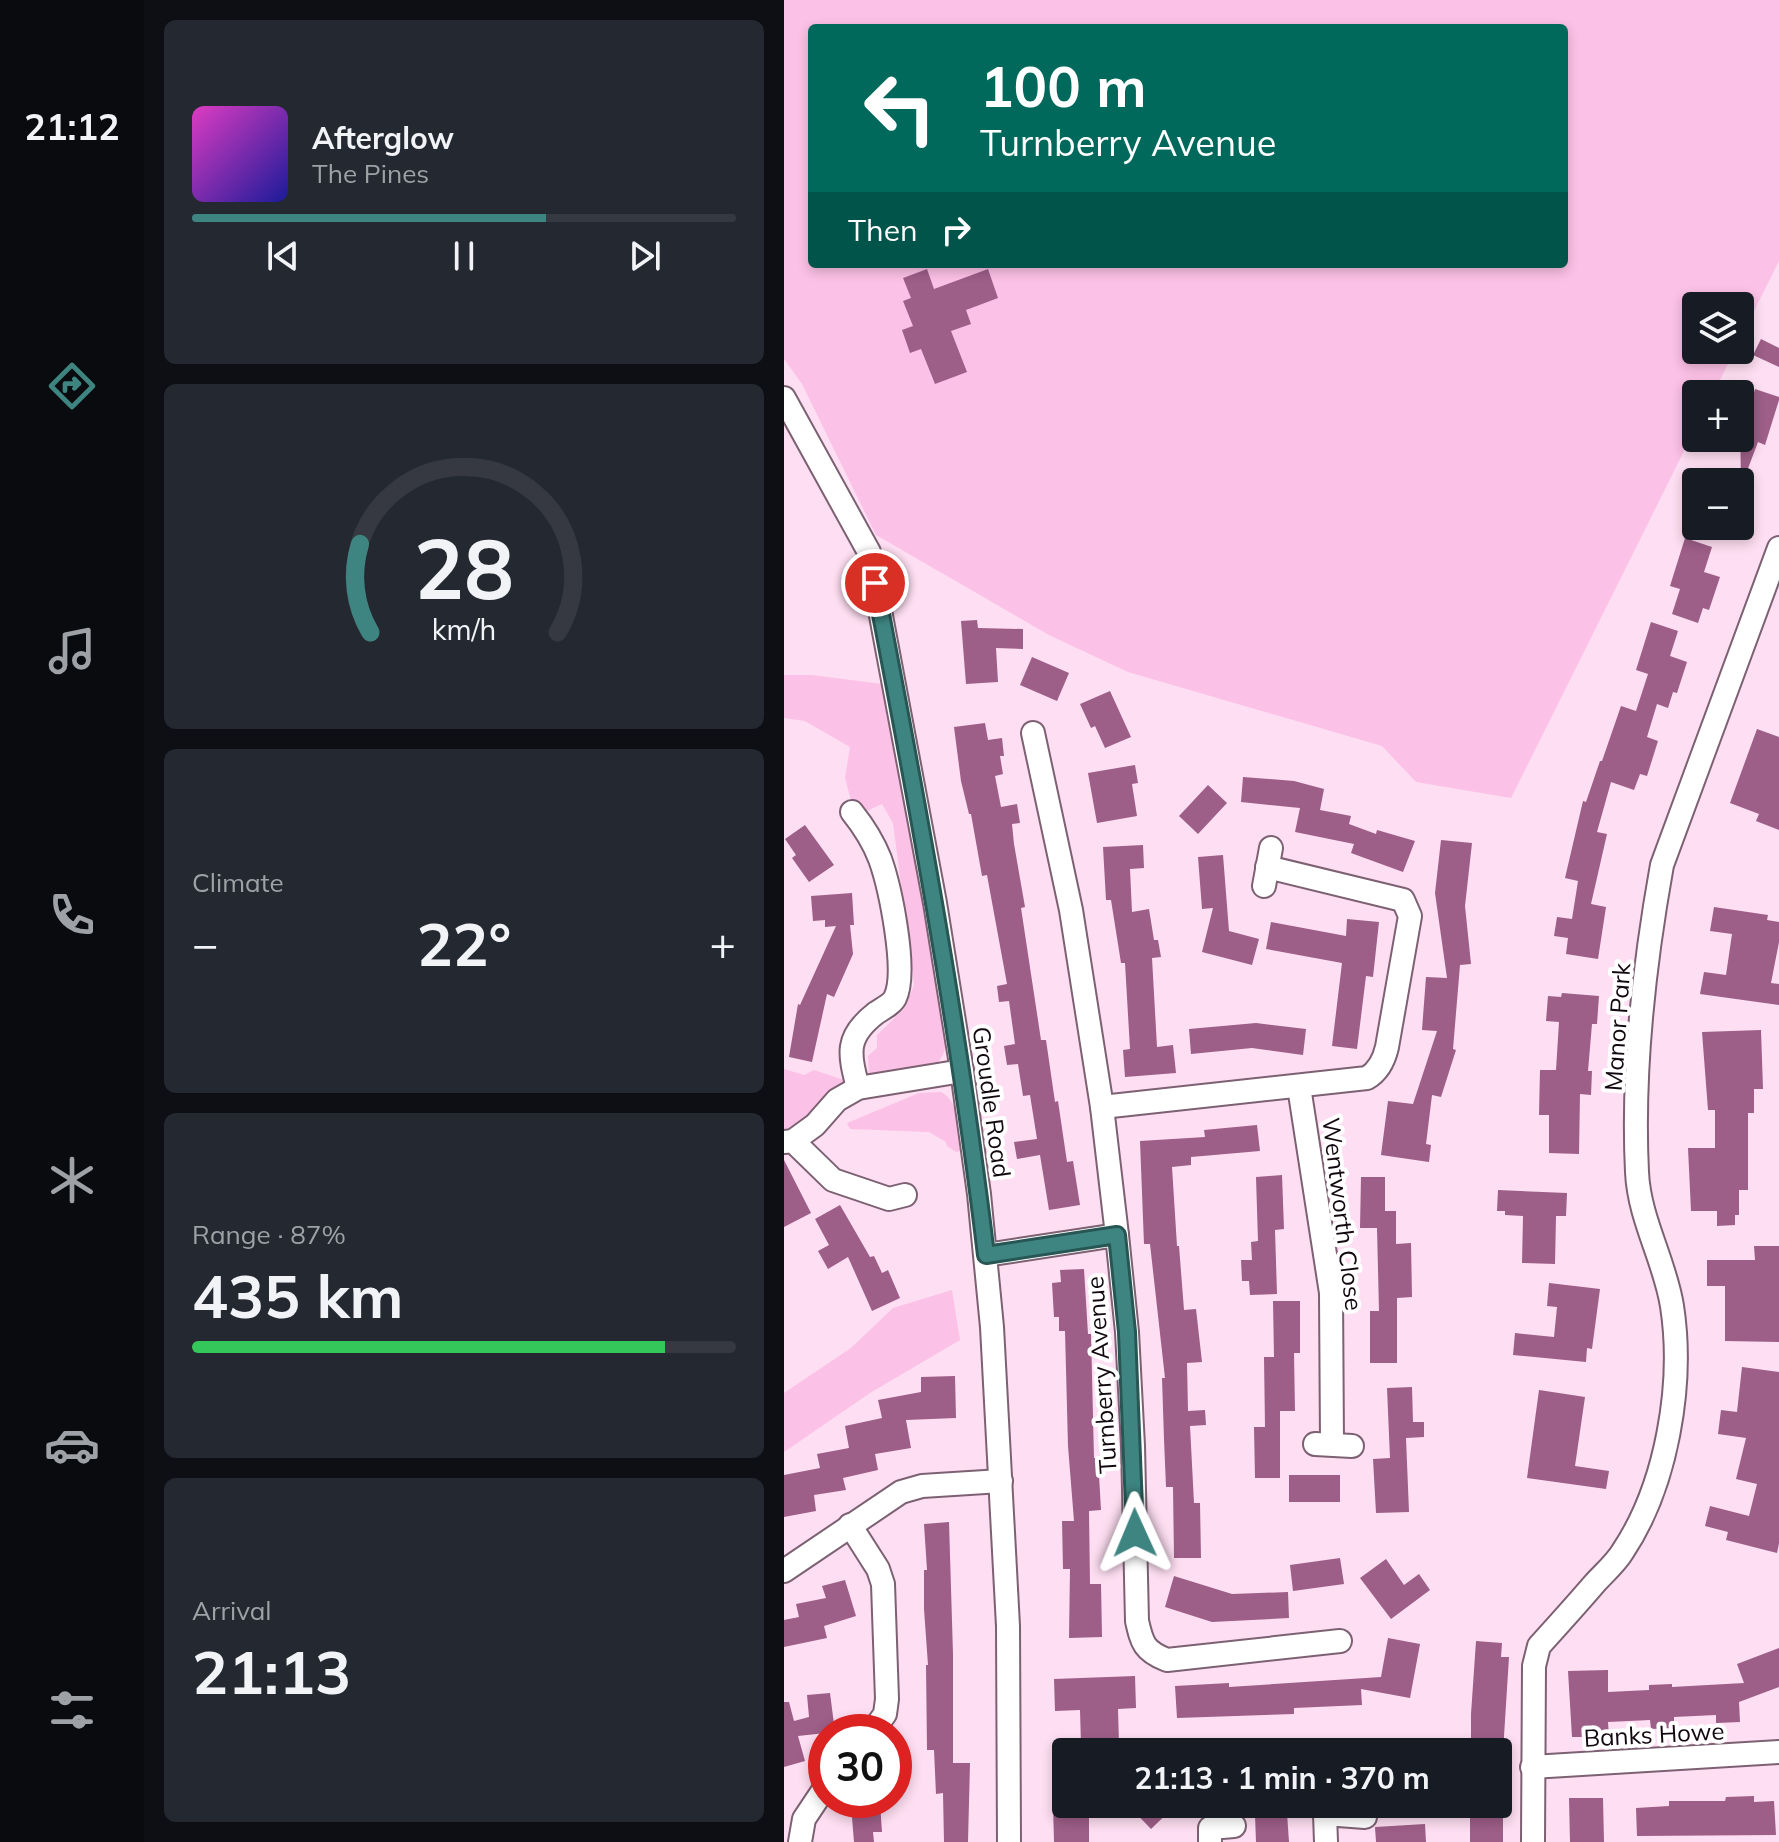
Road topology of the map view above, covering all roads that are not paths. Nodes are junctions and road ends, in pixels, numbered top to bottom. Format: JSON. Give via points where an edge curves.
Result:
{"nodes":[{"id":1,"x":784,"y":398,"type":"edge"},
{"id":2,"x":1779,"y":548,"type":"edge"},
{"id":3,"x":1033,"y":733,"type":"dead end"},
{"id":4,"x":852,"y":812,"type":"dead end"},
{"id":5,"x":1267,"y":867,"type":"dead end"},
{"id":6,"x":962,"y":1071,"type":"junction"},
{"id":7,"x":1299,"y":1087,"type":"junction"},
{"id":8,"x":858,"y":1088,"type":"junction"},
{"id":9,"x":1102,"y":1107,"type":"junction"},
{"id":10,"x":789,"y":1142,"type":"edge"},
{"id":11,"x":905,"y":1195,"type":"dead end"},
{"id":12,"x":1117,"y":1235,"type":"junction"},
{"id":13,"x":986,"y":1255,"type":"junction"},
{"id":14,"x":1333,"y":1444,"type":"dead end"},
{"id":15,"x":1001,"y":1481,"type":"junction"},
{"id":16,"x":850,"y":1525,"type":"junction"},
{"id":17,"x":784,"y":1571,"type":"edge"},
{"id":18,"x":1340,"y":1641,"type":"dead end"},
{"id":19,"x":885,"y":1714,"type":"edge"},
{"id":20,"x":1779,"y":1752,"type":"edge"},
{"id":21,"x":1532,"y":1767,"type":"junction"},
{"id":22,"x":808,"y":1813,"type":"edge"},
{"id":23,"x":1325,"y":1818,"type":"edge"},
{"id":24,"x":1234,"y":1826,"type":"dead end"},
{"id":25,"x":800,"y":1842,"type":"edge"},
{"id":26,"x":1009,"y":1842,"type":"edge"},
{"id":27,"x":1210,"y":1842,"type":"edge"},
{"id":28,"x":1326,"y":1842,"type":"edge"},
{"id":29,"x":1533,"y":1842,"type":"edge"}],
"edges":[{"from":1,"to":6,"type":"street","name":"Groudle Road","via":[[869,552]]},
{"from":2,"to":21,"type":"street","name":"Manor Park","via":[[1662,865],[1653,915],[1638,1060],[1637,1171],[1640,1200],[1672,1304],[1675,1386],[1666,1443],[1647,1505],[1623,1552],[1539,1646]]},
{"from":3,"to":9,"type":"street","name":"Turnberry Avenue","via":[[1071,910]]},
{"from":4,"to":8,"type":"street","via":[[881,862],[901,970],[894,1000],[857,1030],[849,1054]]},
{"from":5,"to":7,"type":"street","name":"Wentworth Close","via":[[1403,900],[1410,916],[1385,1059],[1367,1078]]},
{"from":6,"to":8,"type":"street"},
{"from":6,"to":13,"type":"street","name":"Groudle Road"},
{"from":7,"to":9,"type":"street","name":"Wentworth Close"},
{"from":7,"to":14,"type":"street","name":"Wentworth Close","via":[[1331,1293]]},
{"from":8,"to":10,"type":"street"},
{"from":9,"to":12,"type":"street","name":"Turnberry Avenue"},
{"from":10,"to":11,"type":"street","via":[[833,1180],[889,1199]]},
{"from":12,"to":13,"type":"street"},
{"from":12,"to":18,"type":"street","name":"Turnberry Avenue","via":[[1127,1332],[1141,1641],[1151,1654],[1167,1660]]},
{"from":13,"to":15,"type":"street","name":"Groudle Road"},
{"from":15,"to":16,"type":"street","via":[[901,1492]]},
{"from":15,"to":26,"type":"street","name":"Groudle Road"},
{"from":16,"to":17,"type":"street"},
{"from":16,"to":19,"type":"street","via":[[883,1584]]},
{"from":20,"to":21,"type":"street","name":"Banks Howe"},
{"from":21,"to":29,"type":"street"},
{"from":22,"to":25,"type":"street"},
{"from":23,"to":28,"type":"street"},
{"from":24,"to":27,"type":"street","via":[[1210,1828]]}]}
